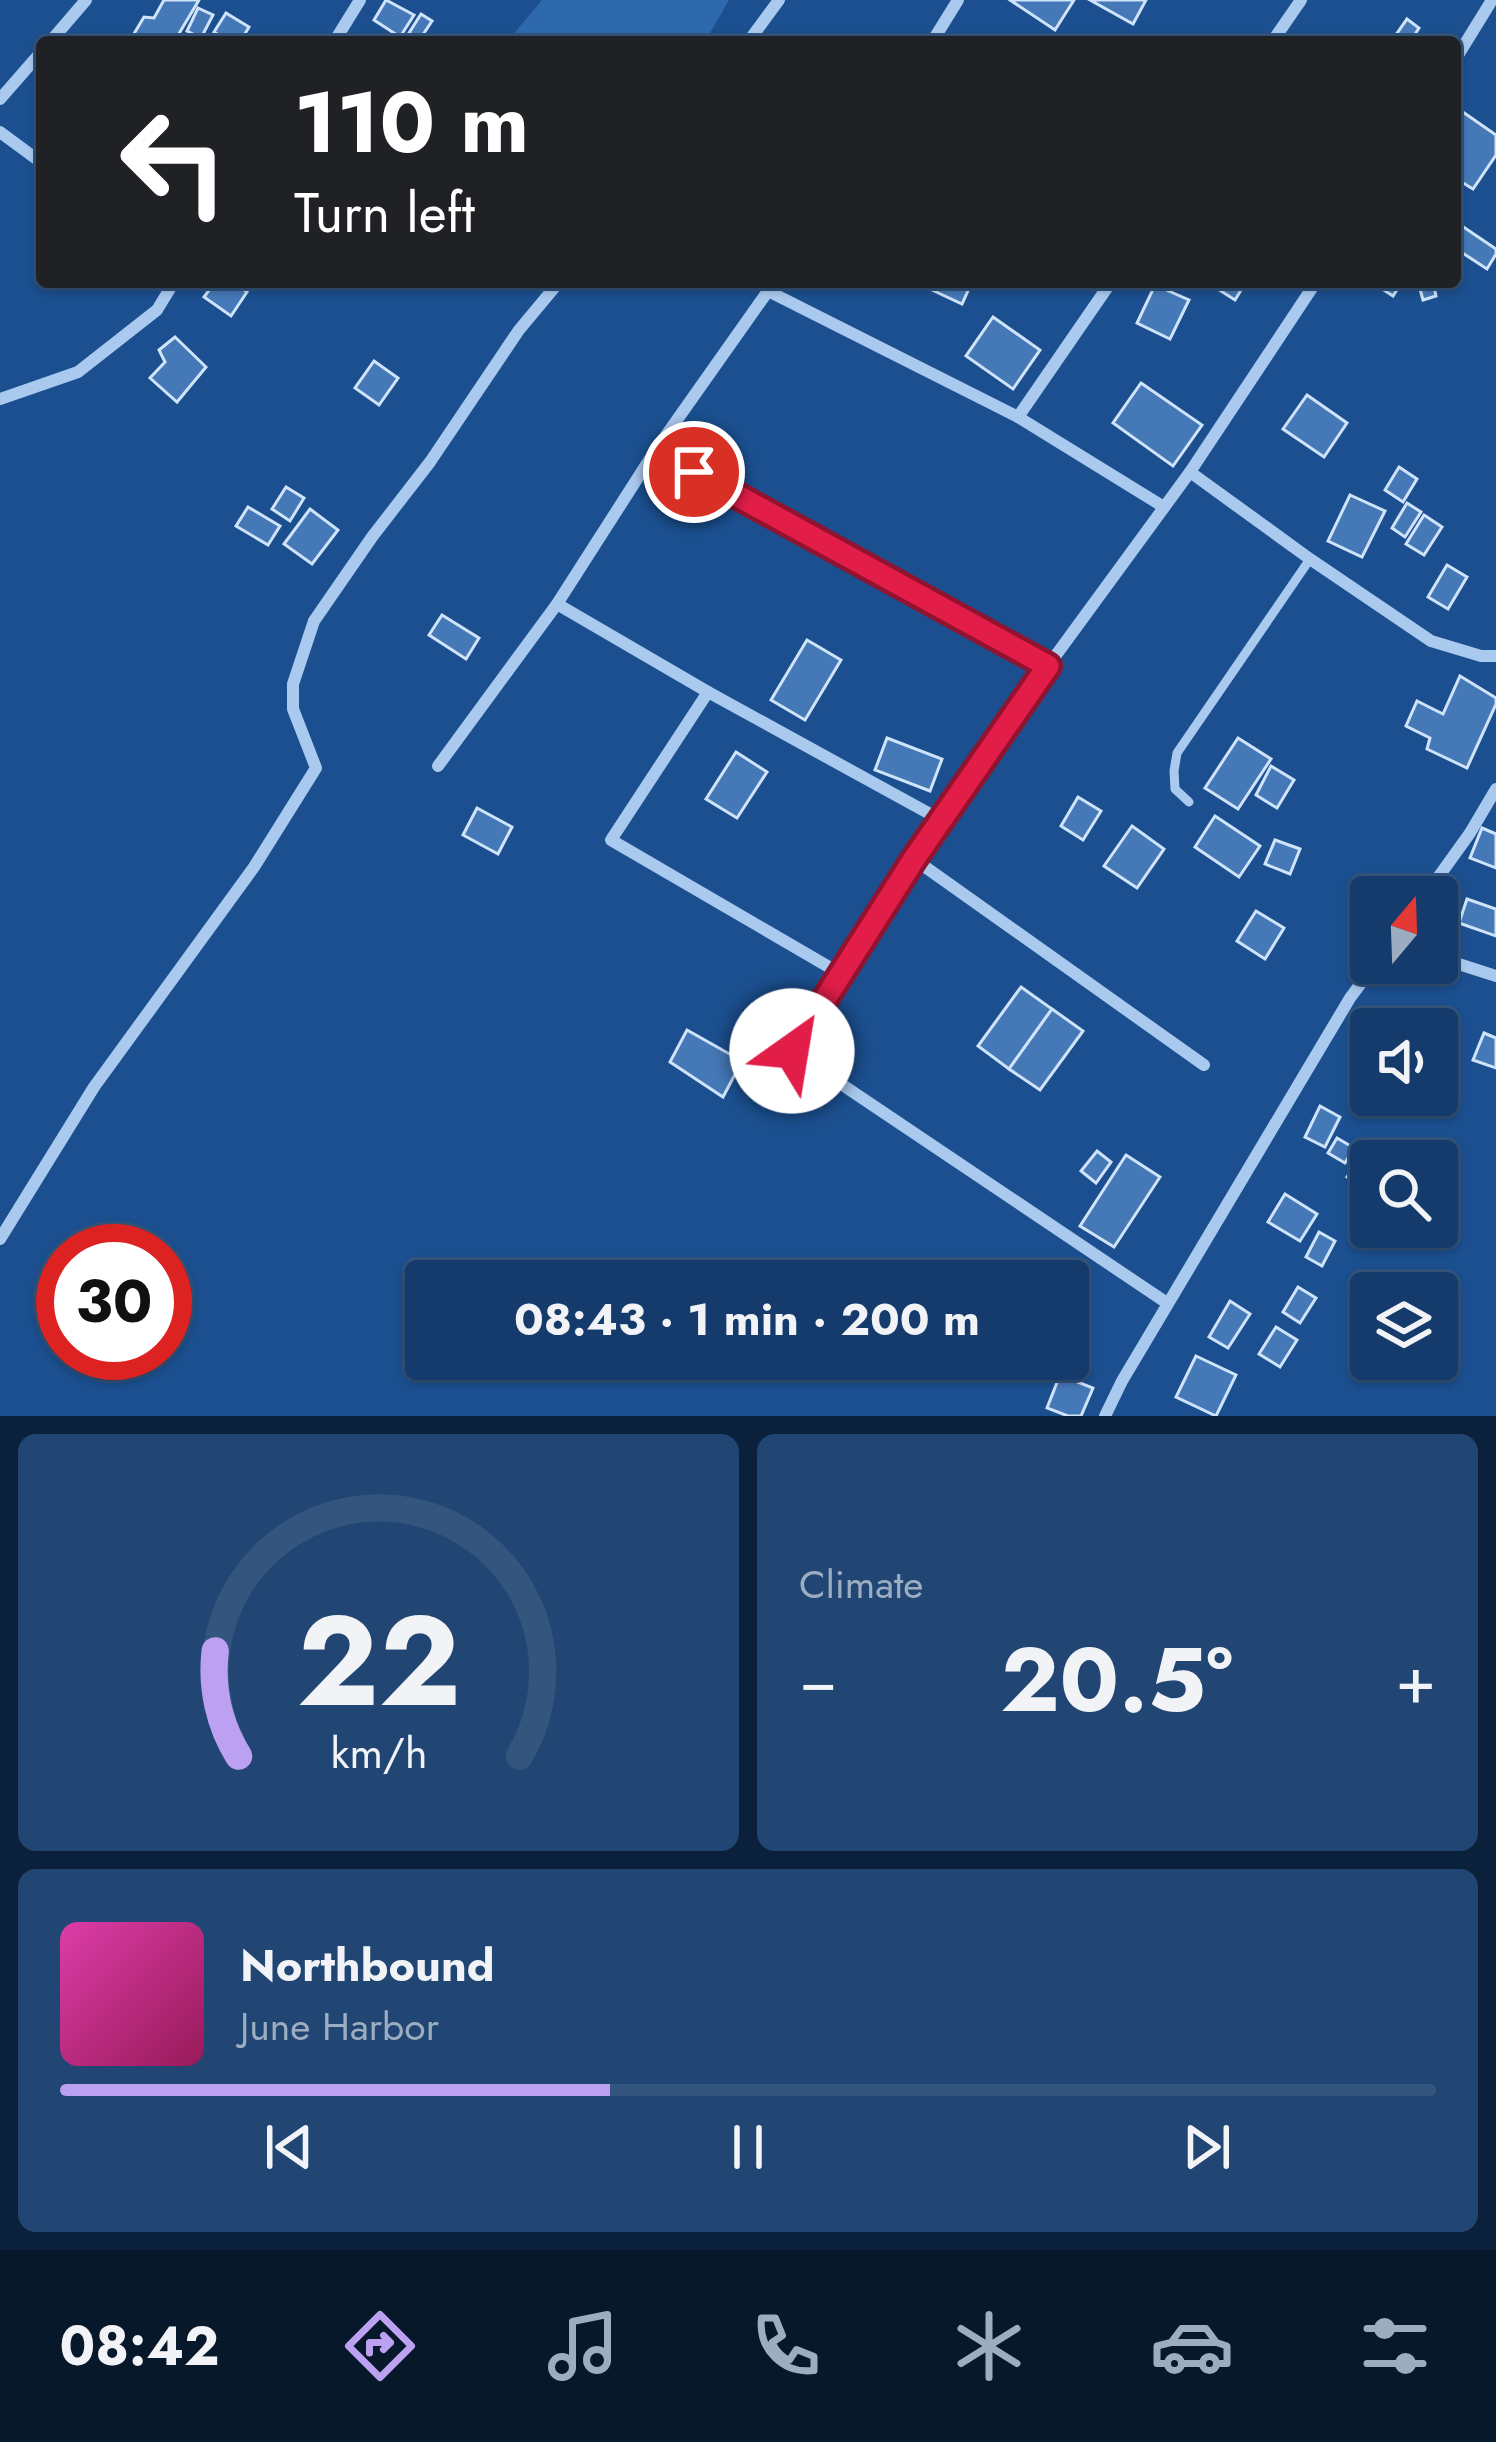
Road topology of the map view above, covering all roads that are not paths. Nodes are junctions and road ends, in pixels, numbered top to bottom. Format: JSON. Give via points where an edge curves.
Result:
{"nodes":[{"id":1,"x":86,"y":0,"type":"edge"},
{"id":2,"x":360,"y":0,"type":"edge"},
{"id":3,"x":778,"y":0,"type":"edge"},
{"id":4,"x":958,"y":0,"type":"edge"},
{"id":5,"x":1301,"y":0,"type":"edge"},
{"id":6,"x":1492,"y":0,"type":"edge"},
{"id":7,"x":55,"y":36,"type":"edge"},
{"id":8,"x":338,"y":36,"type":"edge"},
{"id":9,"x":752,"y":36,"type":"edge"},
{"id":10,"x":936,"y":36,"type":"edge"},
{"id":11,"x":1276,"y":36,"type":"edge"},
{"id":12,"x":1461,"y":50,"type":"edge"},
{"id":13,"x":36,"y":58,"type":"edge"},
{"id":14,"x":0,"y":99,"type":"edge"},
{"id":15,"x":0,"y":132,"type":"edge"},
{"id":16,"x":36,"y":159,"type":"edge"},
{"id":17,"x":170,"y":288,"type":"edge"},
{"id":18,"x":555,"y":288,"type":"edge"},
{"id":19,"x":770,"y":288,"type":"edge"},
{"id":20,"x":775,"y":288,"type":"edge"},
{"id":21,"x":1107,"y":288,"type":"edge"},
{"id":22,"x":1312,"y":288,"type":"edge"},
{"id":23,"x":0,"y":399,"type":"edge"},
{"id":24,"x":1018,"y":418,"type":"junction"},
{"id":25,"x":655,"y":451,"type":"junction"},
{"id":26,"x":1190,"y":472,"type":"junction"},
{"id":27,"x":1164,"y":507,"type":"junction"},
{"id":28,"x":1310,"y":560,"type":"junction"},
{"id":29,"x":557,"y":604,"type":"junction"},
{"id":30,"x":1496,"y":656,"type":"edge"},
{"id":31,"x":1048,"y":666,"type":"junction"},
{"id":32,"x":708,"y":692,"type":"junction"},
{"id":33,"x":438,"y":766,"type":"dead end"},
{"id":34,"x":1496,"y":789,"type":"edge"},
{"id":35,"x":1189,"y":802,"type":"dead end"},
{"id":36,"x":941,"y":820,"type":"junction"},
{"id":37,"x":914,"y":859,"type":"junction"},
{"id":38,"x":1439,"y":876,"type":"edge"},
{"id":39,"x":1458,"y":963,"type":"edge"},
{"id":40,"x":842,"y":974,"type":"junction"},
{"id":41,"x":1496,"y":976,"type":"edge"},
{"id":42,"x":1360,"y":984,"type":"edge"},
{"id":43,"x":1204,"y":1066,"type":"dead end"},
{"id":44,"x":0,"y":1239,"type":"edge"},
{"id":45,"x":1167,"y":1303,"type":"junction"},
{"id":46,"x":1106,"y":1416,"type":"edge"}],
"edges":[{"from":1,"to":7,"type":"street"},
{"from":2,"to":8,"type":"street"},
{"from":3,"to":9,"type":"street"},
{"from":4,"to":10,"type":"street"},
{"from":5,"to":11,"type":"street"},
{"from":6,"to":12,"type":"street"},
{"from":13,"to":14,"type":"street"},
{"from":15,"to":16,"type":"street"},
{"from":17,"to":23,"type":"street","via":[[157,310],[78,372]]},
{"from":18,"to":44,"type":"street","via":[[314,621],[292,709],[316,768],[94,1088]]},
{"from":19,"to":25,"type":"street"},
{"from":20,"to":24,"type":"street"},
{"from":21,"to":24,"type":"street"},
{"from":22,"to":26,"type":"street"},
{"from":24,"to":27,"type":"street"},
{"from":25,"to":29,"type":"street"},
{"from":25,"to":31,"type":"street"},
{"from":26,"to":27,"type":"street"},
{"from":26,"to":28,"type":"street"},
{"from":27,"to":31,"type":"street"},
{"from":28,"to":30,"type":"street","via":[[1431,641]]},
{"from":28,"to":35,"type":"lane","via":[[1177,753],[1175,789]]},
{"from":29,"to":32,"type":"street"},
{"from":29,"to":33,"type":"street"},
{"from":31,"to":36,"type":"street"},
{"from":32,"to":36,"type":"street"},
{"from":32,"to":40,"type":"street","via":[[611,840]]},
{"from":34,"to":38,"type":"street"},
{"from":36,"to":37,"type":"street"},
{"from":37,"to":40,"type":"street"},
{"from":37,"to":43,"type":"street"},
{"from":39,"to":41,"type":"street"},
{"from":40,"to":45,"type":"street","via":[[792,1051]]},
{"from":42,"to":45,"type":"street"},
{"from":45,"to":46,"type":"street"}]}
